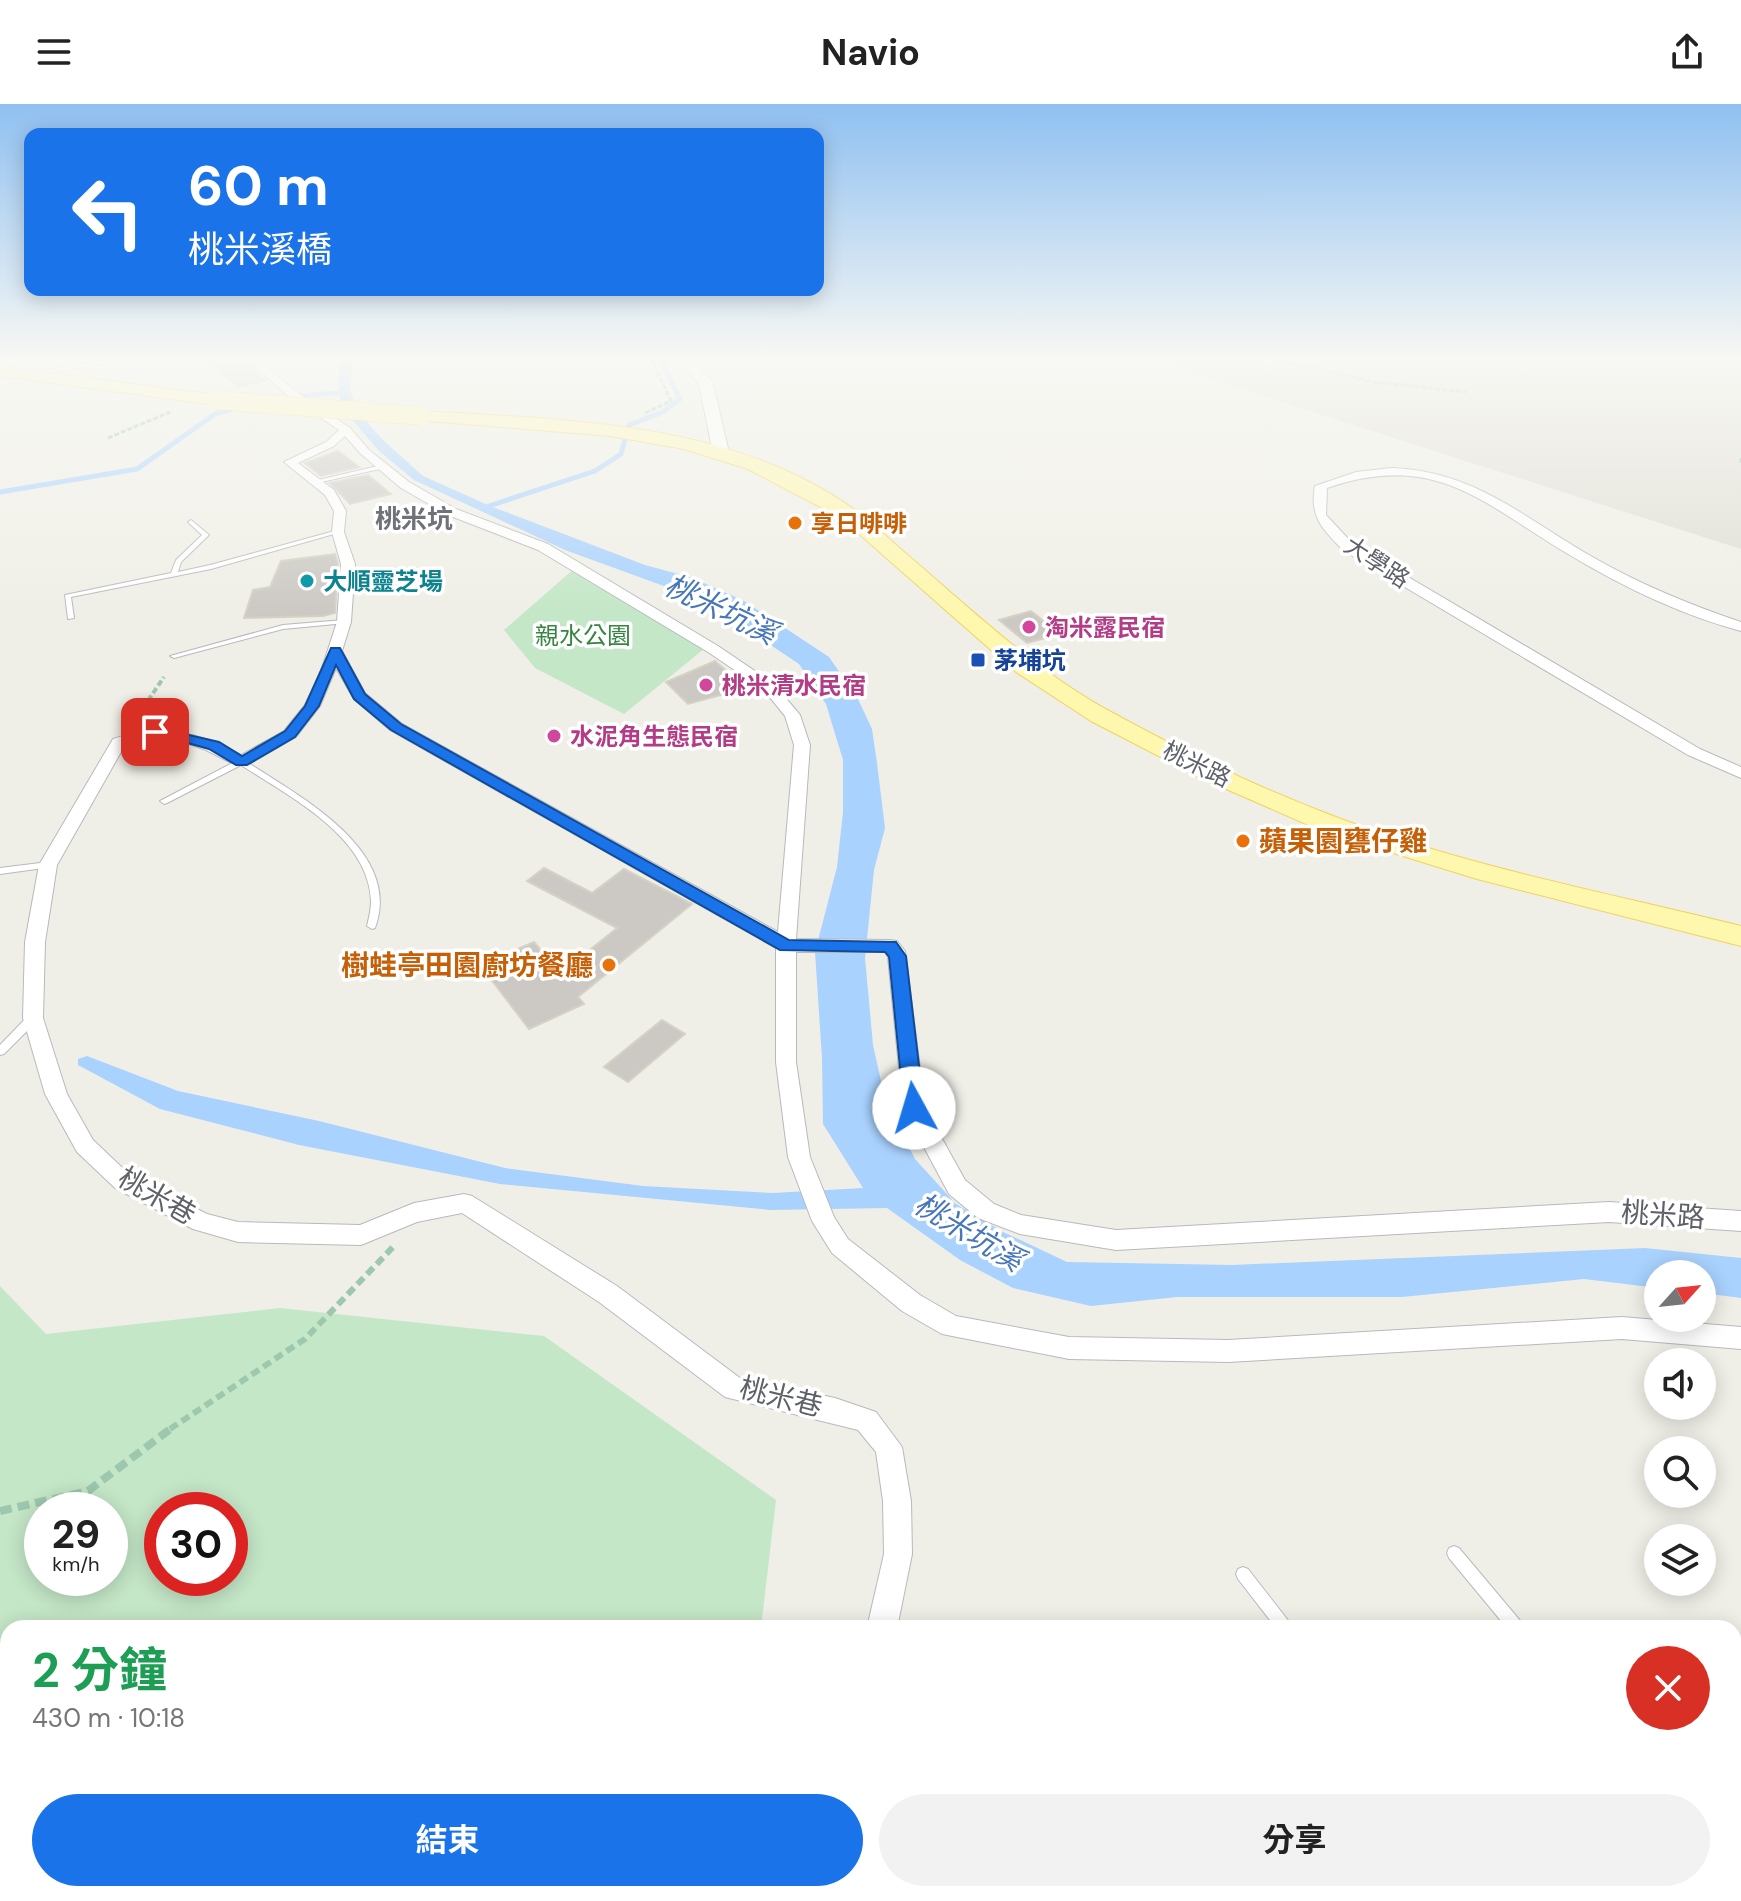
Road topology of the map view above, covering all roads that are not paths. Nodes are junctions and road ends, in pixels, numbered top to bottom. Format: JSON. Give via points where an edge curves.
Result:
{"nodes":[{"id":1,"x":328,"y":445,"type":"edge"},
{"id":2,"x":359,"y":445,"type":"edge"},
{"id":3,"x":676,"y":445,"type":"edge"},
{"id":4,"x":719,"y":445,"type":"edge"},
{"id":5,"x":721,"y":453,"type":"junction"},
{"id":6,"x":382,"y":467,"type":"junction"},
{"id":7,"x":317,"y":481,"type":"junction"},
{"id":8,"x":191,"y":522,"type":"dead end"},
{"id":9,"x":338,"y":532,"type":"junction"},
{"id":10,"x":174,"y":574,"type":"junction"},
{"id":11,"x":70,"y":618,"type":"dead end"},
{"id":12,"x":344,"y":622,"type":"junction"},
{"id":13,"x":1741,"y":627,"type":"edge"},
{"id":14,"x":335,"y":651,"type":"junction"},
{"id":15,"x":174,"y":656,"type":"dead end"},
{"id":16,"x":241,"y":762,"type":"junction"},
{"id":17,"x":1741,"y":773,"type":"edge"},
{"id":18,"x":164,"y":801,"type":"dead end"},
{"id":19,"x":48,"y":865,"type":"junction"},
{"id":20,"x":0,"y":871,"type":"edge"},
{"id":21,"x":372,"y":926,"type":"dead end"},
{"id":22,"x":1741,"y":936,"type":"edge"},
{"id":23,"x":795,"y":945,"type":"junction"},
{"id":24,"x":33,"y":1018,"type":"junction"},
{"id":25,"x":0,"y":1051,"type":"edge"},
{"id":26,"x":1741,"y":1221,"type":"edge"},
{"id":27,"x":1741,"y":1338,"type":"edge"},
{"id":28,"x":1454,"y":1553,"type":"dead end"},
{"id":29,"x":1243,"y":1574,"type":"dead end"},
{"id":30,"x":884,"y":1620,"type":"edge"},
{"id":31,"x":1279,"y":1620,"type":"edge"},
{"id":32,"x":1510,"y":1620,"type":"edge"}],
"edges":[{"from":1,"to":7,"type":"street","via":[[290,462]]},
{"from":2,"to":6,"type":"street"},
{"from":3,"to":5,"type":"main road","name":"桃米路","bridge":true},
{"from":4,"to":5,"type":"street"},
{"from":5,"to":22,"type":"main road","name":"桃米路","via":[[848,514],[1024,667],[1100,716],[1210,772],[1332,825],[1402,847]]},
{"from":6,"to":7,"type":"lane"},
{"from":6,"to":23,"type":"street","via":[[452,512],[543,547],[588,572],[769,687],[792,715],[802,745]]},
{"from":7,"to":9,"type":"street","via":[[340,511]]},
{"from":8,"to":10,"type":"lane","via":[[206,535],[178,561]]},
{"from":9,"to":10,"type":"lane"},
{"from":9,"to":12,"type":"street","via":[[348,564]]},
{"from":10,"to":11,"type":"lane","via":[[67,596]]},
{"from":12,"to":14,"type":"street"},
{"from":12,"to":15,"type":"lane","via":[[283,627]]},
{"from":13,"to":17,"type":"street","name":"大學路","via":[[1626,581],[1463,484],[1386,471],[1349,475],[1321,486],[1316,505],[1321,521],[1349,548],[1694,752]]},
{"from":14,"to":16,"type":"street","via":[[312,706],[290,734]]},
{"from":14,"to":23,"type":"street","via":[[359,696],[396,727]]},
{"from":16,"to":18,"type":"lane"},
{"from":16,"to":19,"type":"street","name":"桃米巷","via":[[214,745],[170,734],[155,732],[119,742]]},
{"from":16,"to":21,"type":"lane","via":[[330,820],[347,841],[372,878]]},
{"from":19,"to":20,"type":"lane"},
{"from":19,"to":24,"type":"street","name":"桃米巷","via":[[35,942]]},
{"from":23,"to":26,"type":"street","name":"桃米路","via":[[890,946],[898,956],[914,1108],[957,1187],[986,1211],[1020,1224],[1116,1240],[1609,1212]]},
{"from":23,"to":27,"type":"street","via":[[786,1062],[799,1157],[824,1221],[840,1246],[911,1303],[951,1326],[1069,1348],[1228,1351],[1622,1328]]},
{"from":24,"to":25,"type":"lane"},
{"from":24,"to":30,"type":"street","name":"桃米巷","via":[[56,1094],[85,1146],[123,1182],[188,1216],[238,1232],[361,1235],[414,1213],[464,1203],[608,1294],[734,1389],[867,1421],[889,1447],[897,1501],[898,1554]]},
{"from":28,"to":32,"type":"lane"},
{"from":29,"to":31,"type":"lane"}]}
